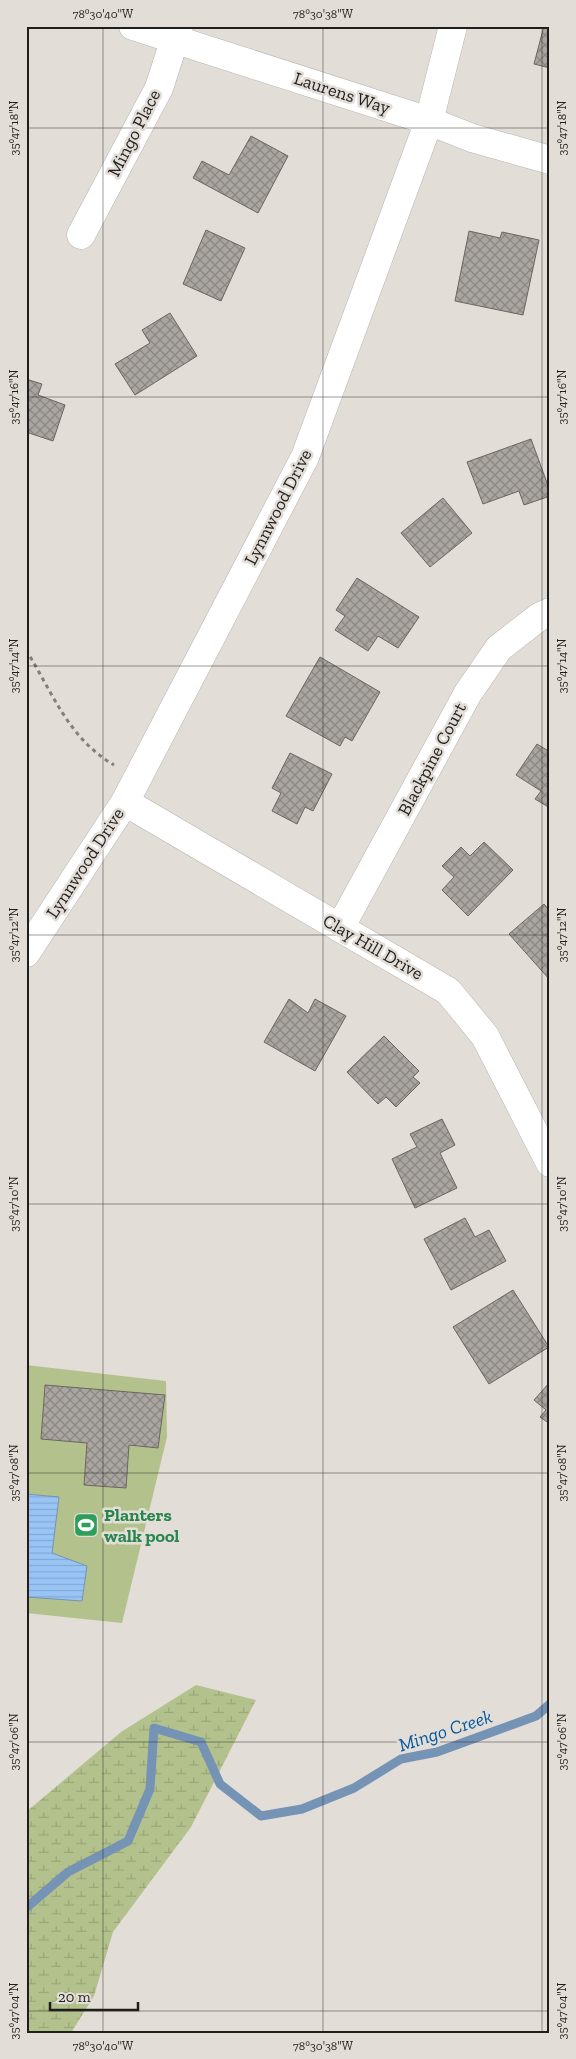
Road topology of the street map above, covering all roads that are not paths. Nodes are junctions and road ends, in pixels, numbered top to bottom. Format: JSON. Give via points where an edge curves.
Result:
{"nodes":[{"id":1,"x":133,"y":26,"type":"edge"},
{"id":2,"x":453,"y":26,"type":"edge"},
{"id":3,"x":177,"y":32,"type":"edge"},
{"id":4,"x":429,"y":122,"type":"junction"},
{"id":5,"x":550,"y":160,"type":"edge"},
{"id":6,"x":81,"y":235,"type":"dead end"},
{"id":7,"x":550,"y":612,"type":"edge"},
{"id":8,"x":125,"y":802,"type":"junction"},
{"id":9,"x":340,"y":928,"type":"junction"},
{"id":10,"x":26,"y":953,"type":"edge"},
{"id":11,"x":550,"y":1163,"type":"edge"}],
"edges":[{"from":1,"to":3,"type":"street","name":"Laurens Way"},
{"from":2,"to":4,"type":"street","name":"Lynnwood Drive"},
{"from":3,"to":4,"type":"street","name":"Laurens Way"},
{"from":3,"to":6,"type":"street","name":"Mingo Place","via":[[159,88]]},
{"from":4,"to":5,"type":"street","name":"Laurens Way"},
{"from":4,"to":8,"type":"street","name":"Lynnwood Drive","via":[[305,458]]},
{"from":7,"to":9,"type":"street","name":"Blackpine Court","via":[[499,648],[468,693]]},
{"from":8,"to":9,"type":"street","name":"Clay Hill Drive"},
{"from":8,"to":10,"type":"street","name":"Lynnwood Drive"},
{"from":9,"to":11,"type":"street","name":"Clay Hill Drive","via":[[448,992],[484,1036]]}]}
